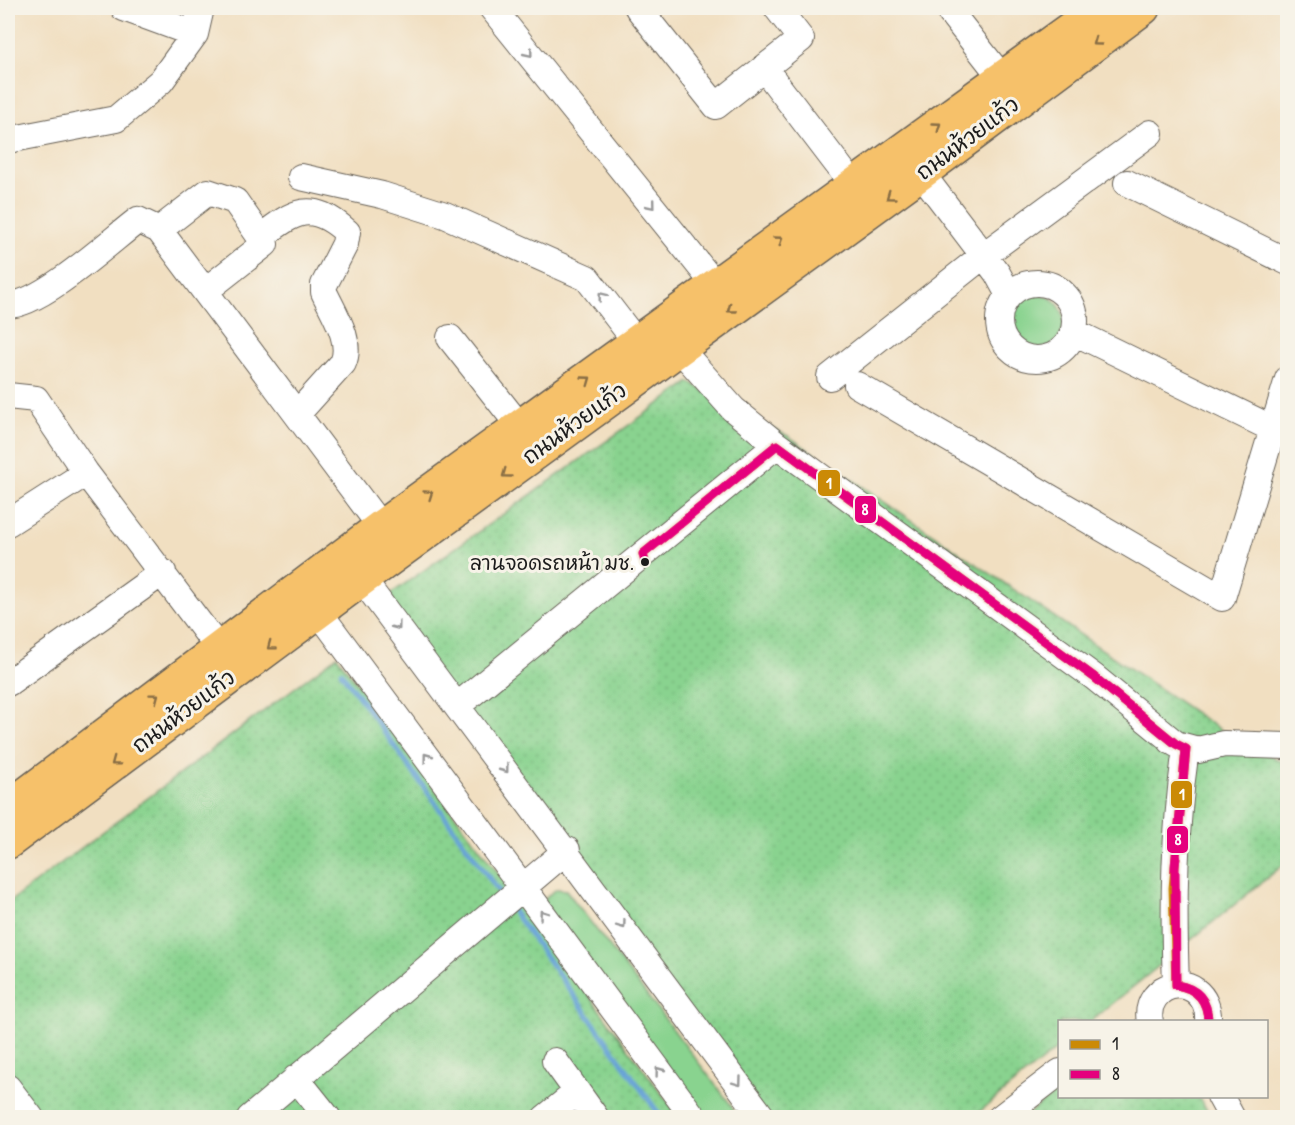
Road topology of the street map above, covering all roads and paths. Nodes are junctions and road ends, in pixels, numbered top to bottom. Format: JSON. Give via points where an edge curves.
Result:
{"nodes":[{"id":1,"x":124,"y":8,"type":"edge"},
{"id":2,"x":201,"y":8,"type":"edge"},
{"id":3,"x":492,"y":8,"type":"edge"},
{"id":4,"x":639,"y":8,"type":"edge"},
{"id":5,"x":777,"y":8,"type":"edge"},
{"id":6,"x":947,"y":8,"type":"edge"},
{"id":7,"x":1099,"y":8,"type":"edge"},
{"id":8,"x":1143,"y":8,"type":"edge"},
{"id":9,"x":195,"y":34,"type":"junction"},
{"id":10,"x":764,"y":68,"type":"junction"},
{"id":11,"x":1010,"y":89,"type":"junction"},
{"id":12,"x":1150,"y":133,"type":"dead end"},
{"id":13,"x":8,"y":140,"type":"edge"},
{"id":14,"x":921,"y":173,"type":"junction"},
{"id":15,"x":301,"y":177,"type":"dead end"},
{"id":16,"x":1127,"y":183,"type":"dead end"},
{"id":17,"x":854,"y":186,"type":"junction"},
{"id":18,"x":159,"y":230,"type":"junction"},
{"id":19,"x":261,"y":237,"type":"junction"},
{"id":20,"x":984,"y":255,"type":"junction"},
{"id":21,"x":1287,"y":262,"type":"edge"},
{"id":22,"x":716,"y":286,"type":"junction"},
{"id":23,"x":205,"y":291,"type":"junction"},
{"id":24,"x":1009,"y":295,"type":"junction"},
{"id":25,"x":8,"y":305,"type":"edge"},
{"id":26,"x":1074,"y":332,"type":"junction"},
{"id":27,"x":450,"y":338,"type":"dead end"},
{"id":28,"x":637,"y":343,"type":"junction"},
{"id":29,"x":678,"y":347,"type":"junction"},
{"id":30,"x":830,"y":377,"type":"dead end"},
{"id":31,"x":1287,"y":380,"type":"edge"},
{"id":32,"x":857,"y":385,"type":"dead end"},
{"id":33,"x":8,"y":396,"type":"edge"},
{"id":34,"x":297,"y":414,"type":"junction"},
{"id":35,"x":521,"y":428,"type":"junction"},
{"id":36,"x":1273,"y":429,"type":"junction"},
{"id":37,"x":777,"y":445,"type":"junction"},
{"id":38,"x":86,"y":473,"type":"junction"},
{"id":39,"x":8,"y":523,"type":"edge"},
{"id":40,"x":381,"y":527,"type":"junction"},
{"id":41,"x":645,"y":562,"type":"dead end"},
{"id":42,"x":353,"y":567,"type":"junction"},
{"id":43,"x":163,"y":572,"type":"junction"},
{"id":44,"x":310,"y":599,"type":"junction"},
{"id":45,"x":219,"y":649,"type":"junction"},
{"id":46,"x":8,"y":683,"type":"edge"},
{"id":47,"x":457,"y":706,"type":"junction"},
{"id":48,"x":1287,"y":746,"type":"edge"},
{"id":49,"x":1186,"y":749,"type":"junction"},
{"id":50,"x":8,"y":808,"type":"edge"},
{"id":51,"x":8,"y":842,"type":"edge"},
{"id":52,"x":567,"y":850,"type":"junction"},
{"id":53,"x":511,"y":895,"type":"junction"},
{"id":54,"x":1176,"y":985,"type":"junction"},
{"id":55,"x":1146,"y":1020,"type":"edge"},
{"id":56,"x":1208,"y":1020,"type":"edge"},
{"id":57,"x":555,"y":1061,"type":"dead end"},
{"id":58,"x":1058,"y":1073,"type":"edge"},
{"id":59,"x":296,"y":1078,"type":"junction"},
{"id":60,"x":8,"y":1088,"type":"edge"},
{"id":61,"x":577,"y":1092,"type":"junction"},
{"id":62,"x":1221,"y":1098,"type":"edge"},
{"id":63,"x":761,"y":1117,"type":"edge"},
{"id":64,"x":31,"y":1118,"type":"edge"},
{"id":65,"x":250,"y":1118,"type":"edge"},
{"id":66,"x":328,"y":1118,"type":"edge"},
{"id":67,"x":545,"y":1118,"type":"edge"},
{"id":68,"x":596,"y":1118,"type":"edge"},
{"id":69,"x":694,"y":1118,"type":"edge"},
{"id":70,"x":1000,"y":1118,"type":"edge"},
{"id":71,"x":1232,"y":1118,"type":"edge"}],
"edges":[{"from":1,"to":9,"type":"street"},
{"from":2,"to":9,"type":"street"},
{"from":3,"to":22,"type":"street","one_way":true},
{"from":4,"to":10,"type":"street","via":[[716,106]]},
{"from":5,"to":10,"type":"street","via":[[801,39]]},
{"from":6,"to":11,"type":"street"},
{"from":7,"to":11,"type":"main road","name":"ถนนห้วยแก้ว"},
{"from":8,"to":11,"type":"main road","name":"ถนนห้วยแก้ว","one_way":true},
{"from":9,"to":13,"type":"street","via":[[161,81],[116,119]]},
{"from":10,"to":17,"type":"street"},
{"from":11,"to":14,"type":"main road","name":"ถนนห้วยแก้ว"},
{"from":17,"to":11,"type":"main road","name":"ถนนห้วยแก้ว","one_way":true},
{"from":12,"to":20,"type":"street"},
{"from":14,"to":20,"type":"street"},
{"from":14,"to":29,"type":"main road","name":"ถนนห้วยแก้ว","one_way":true},
{"from":28,"to":15,"type":"street","one_way":true,"via":[[587,278],[445,215],[382,195]]},
{"from":16,"to":21,"type":"street"},
{"from":22,"to":17,"type":"main road","name":"ถนนห้วยแก้ว","one_way":true},
{"from":18,"to":19,"type":"street","via":[[208,192],[235,201]]},
{"from":18,"to":23,"type":"street"},
{"from":18,"to":25,"type":"street","via":[[138,220],[47,290],[18,305]]},
{"from":19,"to":23,"type":"street","via":[[265,244]]},
{"from":19,"to":34,"type":"street","via":[[292,214],[302,212],[326,217],[346,232],[345,244],[324,292],[347,355]]},
{"from":20,"to":24,"type":"street"},
{"from":20,"to":30,"type":"street"},
{"from":22,"to":28,"type":"main road","name":"ถนนห้วยแก้ว"},
{"from":23,"to":34,"type":"street"},
{"from":24,"to":26,"type":"street","via":[[1030,284],[1052,286],[1074,310]]},
{"from":24,"to":26,"type":"street","via":[[999,318],[1000,330],[1013,351],[1030,359],[1048,358],[1068,344]]},
{"from":26,"to":36,"type":"street"},
{"from":27,"to":35,"type":"street"},
{"from":35,"to":28,"type":"main road","name":"ถนนห้วยแก้ว","one_way":true},
{"from":29,"to":37,"type":"street","via":[[733,409]]},
{"from":29,"to":42,"type":"main road","name":"ถนนห้วยแก้ว","one_way":true},
{"from":31,"to":36,"type":"street"},
{"from":32,"to":36,"type":"street","via":[[1222,598]]},
{"from":33,"to":38,"type":"street","via":[[36,399]]},
{"from":34,"to":40,"type":"street"},
{"from":40,"to":35,"type":"main road","name":"ถนนห้วยแก้ว","one_way":true},
{"from":37,"to":41,"type":"street"},
{"from":37,"to":47,"type":"street"},
{"from":37,"to":49,"type":"street"},
{"from":38,"to":39,"type":"street"},
{"from":38,"to":43,"type":"street"},
{"from":40,"to":42,"type":"main road","name":"ถนนห้วยแก้ว"},
{"from":42,"to":44,"type":"main road","name":"ถนนห้วยแก้ว"},
{"from":42,"to":47,"type":"street","one_way":true},
{"from":43,"to":45,"type":"street"},
{"from":43,"to":46,"type":"street"},
{"from":44,"to":45,"type":"main road","name":"ถนนห้วยแก้ว"},
{"from":44,"to":51,"type":"main road","name":"ถนนห้วยแก้ว","one_way":true},
{"from":53,"to":44,"type":"street","one_way":true},
{"from":50,"to":45,"type":"main road","name":"ถนนห้วยแก้ว","one_way":true},
{"from":47,"to":52,"type":"street","one_way":true},
{"from":48,"to":49,"type":"street","via":[[1224,744]]},
{"from":49,"to":54,"type":"street","via":[[1173,888]]},
{"from":52,"to":53,"type":"street"},
{"from":52,"to":63,"type":"street","one_way":true},
{"from":53,"to":59,"type":"street"},
{"from":69,"to":53,"type":"street","one_way":true},
{"from":54,"to":55,"type":"street","via":[[1154,998]]},
{"from":54,"to":56,"type":"street","via":[[1196,990],[1204,998]]},
{"from":57,"to":61,"type":"street"},
{"from":58,"to":70,"type":"street"},
{"from":59,"to":65,"type":"street"},
{"from":59,"to":66,"type":"street"},
{"from":60,"to":64,"type":"street"},
{"from":61,"to":67,"type":"street"},
{"from":61,"to":68,"type":"street"},
{"from":62,"to":71,"type":"street"}]}
